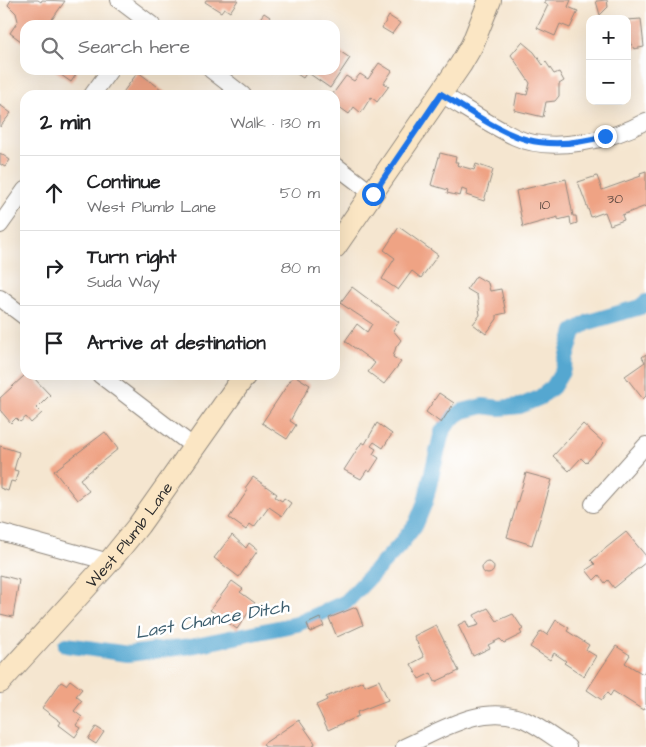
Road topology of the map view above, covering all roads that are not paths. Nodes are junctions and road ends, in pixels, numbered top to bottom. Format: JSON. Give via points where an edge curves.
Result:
{"nodes":[{"id":1,"x":119,"y":0,"type":"edge"},
{"id":2,"x":490,"y":0,"type":"edge"},
{"id":3,"x":142,"y":20,"type":"edge"},
{"id":4,"x":106,"y":75,"type":"edge"},
{"id":5,"x":217,"y":75,"type":"edge"},
{"id":6,"x":96,"y":90,"type":"edge"},
{"id":7,"x":237,"y":90,"type":"edge"},
{"id":8,"x":441,"y":94,"type":"junction"},
{"id":9,"x":646,"y":121,"type":"edge"},
{"id":10,"x":340,"y":169,"type":"edge"},
{"id":11,"x":373,"y":194,"type":"junction"},
{"id":12,"x":20,"y":197,"type":"edge"},
{"id":13,"x":0,"y":225,"type":"edge"},
{"id":14,"x":340,"y":240,"type":"edge"},
{"id":15,"x":0,"y":298,"type":"edge"},
{"id":16,"x":20,"y":313,"type":"edge"},
{"id":17,"x":107,"y":380,"type":"edge"},
{"id":18,"x":241,"y":380,"type":"edge"},
{"id":19,"x":646,"y":445,"type":"edge"},
{"id":20,"x":194,"y":447,"type":"junction"},
{"id":21,"x":593,"y":504,"type":"dead end"},
{"id":22,"x":0,"y":532,"type":"edge"},
{"id":23,"x":109,"y":562,"type":"junction"},
{"id":24,"x":0,"y":682,"type":"edge"},
{"id":25,"x":404,"y":747,"type":"edge"},
{"id":26,"x":568,"y":747,"type":"edge"}],
"edges":[{"from":1,"to":3,"type":"street"},
{"from":2,"to":8,"type":"main road","via":[[472,45]]},
{"from":4,"to":6,"type":"street"},
{"from":5,"to":7,"type":"street"},
{"from":8,"to":9,"type":"street","via":[[516,138],[538,143],[561,145],[586,141]]},
{"from":8,"to":11,"type":"main road"},
{"from":10,"to":11,"type":"street"},
{"from":11,"to":14,"type":"main road"},
{"from":12,"to":13,"type":"street"},
{"from":15,"to":16,"type":"street"},
{"from":17,"to":20,"type":"street"},
{"from":18,"to":20,"type":"main road","name":"West Plumb Lane"},
{"from":19,"to":21,"type":"street"},
{"from":20,"to":23,"type":"main road","name":"West Plumb Lane"},
{"from":22,"to":23,"type":"street"},
{"from":23,"to":24,"type":"main road","name":"West Plumb Lane"},
{"from":25,"to":26,"type":"street","via":[[466,719],[492,713],[526,721]]}]}
